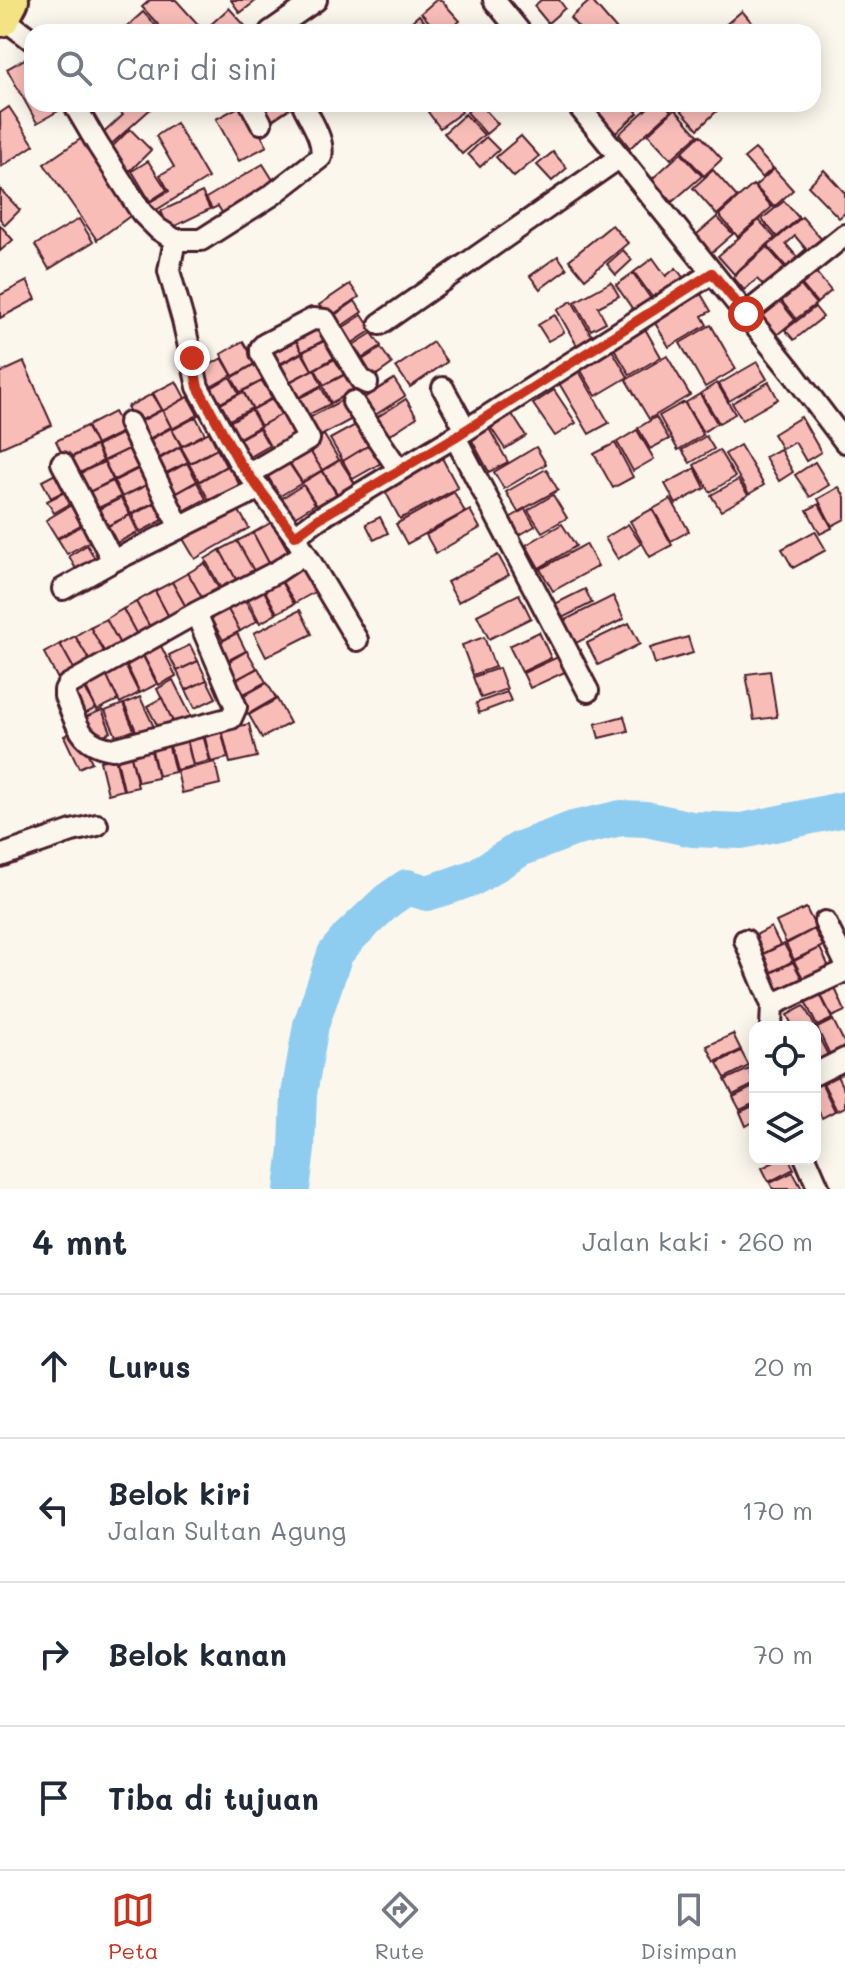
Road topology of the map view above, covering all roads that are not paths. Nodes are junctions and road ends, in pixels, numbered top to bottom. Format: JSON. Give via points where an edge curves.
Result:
{"nodes":[{"id":1,"x":9,"y":0,"type":"edge"},
{"id":2,"x":316,"y":0,"type":"edge"},
{"id":3,"x":494,"y":0,"type":"edge"},
{"id":4,"x":0,"y":16,"type":"edge"},
{"id":5,"x":282,"y":24,"type":"edge"},
{"id":6,"x":514,"y":24,"type":"edge"},
{"id":7,"x":24,"y":34,"type":"edge"},
{"id":8,"x":79,"y":112,"type":"edge"},
{"id":9,"x":255,"y":112,"type":"edge"},
{"id":10,"x":307,"y":112,"type":"edge"},
{"id":11,"x":583,"y":112,"type":"edge"},
{"id":12,"x":261,"y":123,"type":"dead end"},
{"id":13,"x":620,"y":157,"type":"junction"},
{"id":14,"x":845,"y":235,"type":"edge"},
{"id":15,"x":175,"y":240,"type":"junction"},
{"id":16,"x":712,"y":273,"type":"junction"},
{"id":17,"x":746,"y":314,"type":"junction"},
{"id":18,"x":380,"y":324,"type":"dead end"},
{"id":19,"x":367,"y":383,"type":"dead end"},
{"id":20,"x":443,"y":388,"type":"dead end"},
{"id":21,"x":353,"y":402,"type":"dead end"},
{"id":22,"x":129,"y":423,"type":"dead end"},
{"id":23,"x":460,"y":433,"type":"junction"},
{"id":24,"x":845,"y":442,"type":"edge"},
{"id":25,"x":62,"y":463,"type":"dead end"},
{"id":26,"x":399,"y":470,"type":"junction"},
{"id":27,"x":255,"y":481,"type":"junction"},
{"id":28,"x":180,"y":528,"type":"junction"},
{"id":29,"x":300,"y":544,"type":"junction"},
{"id":30,"x":113,"y":561,"type":"junction"},
{"id":31,"x":63,"y":589,"type":"dead end"},
{"id":32,"x":196,"y":613,"type":"junction"},
{"id":33,"x":357,"y":640,"type":"dead end"},
{"id":34,"x":588,"y":691,"type":"dead end"},
{"id":35,"x":97,"y":825,"type":"dead end"},
{"id":36,"x":0,"y":856,"type":"edge"},
{"id":37,"x":825,"y":922,"type":"dead end"},
{"id":38,"x":745,"y":940,"type":"dead end"},
{"id":39,"x":845,"y":962,"type":"edge"},
{"id":40,"x":845,"y":971,"type":"edge"},
{"id":41,"x":772,"y":1005,"type":"junction"},
{"id":42,"x":771,"y":1021,"type":"edge"},
{"id":43,"x":845,"y":1059,"type":"edge"},
{"id":44,"x":821,"y":1071,"type":"edge"},
{"id":45,"x":809,"y":1165,"type":"edge"},
{"id":46,"x":819,"y":1189,"type":"edge"}],
"edges":[{"from":1,"to":4,"type":"highway"},
{"from":2,"to":5,"type":"street"},
{"from":3,"to":6,"type":"street"},
{"from":4,"to":7,"type":"street"},
{"from":8,"to":15,"type":"street","via":[[142,213]]},
{"from":9,"to":12,"type":"street"},
{"from":10,"to":15,"type":"street","via":[[321,141],[321,157],[201,240]]},
{"from":11,"to":13,"type":"street"},
{"from":13,"to":16,"type":"street"},
{"from":13,"to":18,"type":"street"},
{"from":14,"to":17,"type":"street"},
{"from":15,"to":27,"type":"street","via":[[169,271],[198,387]]},
{"from":16,"to":17,"type":"street"},
{"from":16,"to":23,"type":"street"},
{"from":17,"to":24,"type":"street"},
{"from":19,"to":27,"type":"street","via":[[325,320],[313,319],[265,344],[261,353],[309,439]]},
{"from":20,"to":23,"type":"street"},
{"from":21,"to":26,"type":"street"},
{"from":22,"to":28,"type":"street"},
{"from":23,"to":26,"type":"street"},
{"from":23,"to":34,"type":"street"},
{"from":25,"to":30,"type":"street"},
{"from":26,"to":29,"type":"street","via":[[318,519]]},
{"from":27,"to":28,"type":"street"},
{"from":27,"to":29,"type":"street"},
{"from":28,"to":30,"type":"street"},
{"from":29,"to":32,"type":"street","via":[[278,571]]},
{"from":29,"to":33,"type":"street"},
{"from":30,"to":31,"type":"street"},
{"from":32,"to":32,"type":"street","via":[[68,685],[65,696],[89,742],[113,749],[231,718],[236,707]]},
{"from":35,"to":36,"type":"street"},
{"from":37,"to":39,"type":"street"},
{"from":38,"to":41,"type":"street"},
{"from":40,"to":41,"type":"street"},
{"from":41,"to":42,"type":"street"},
{"from":43,"to":44,"type":"street"},
{"from":45,"to":46,"type":"street"}]}
